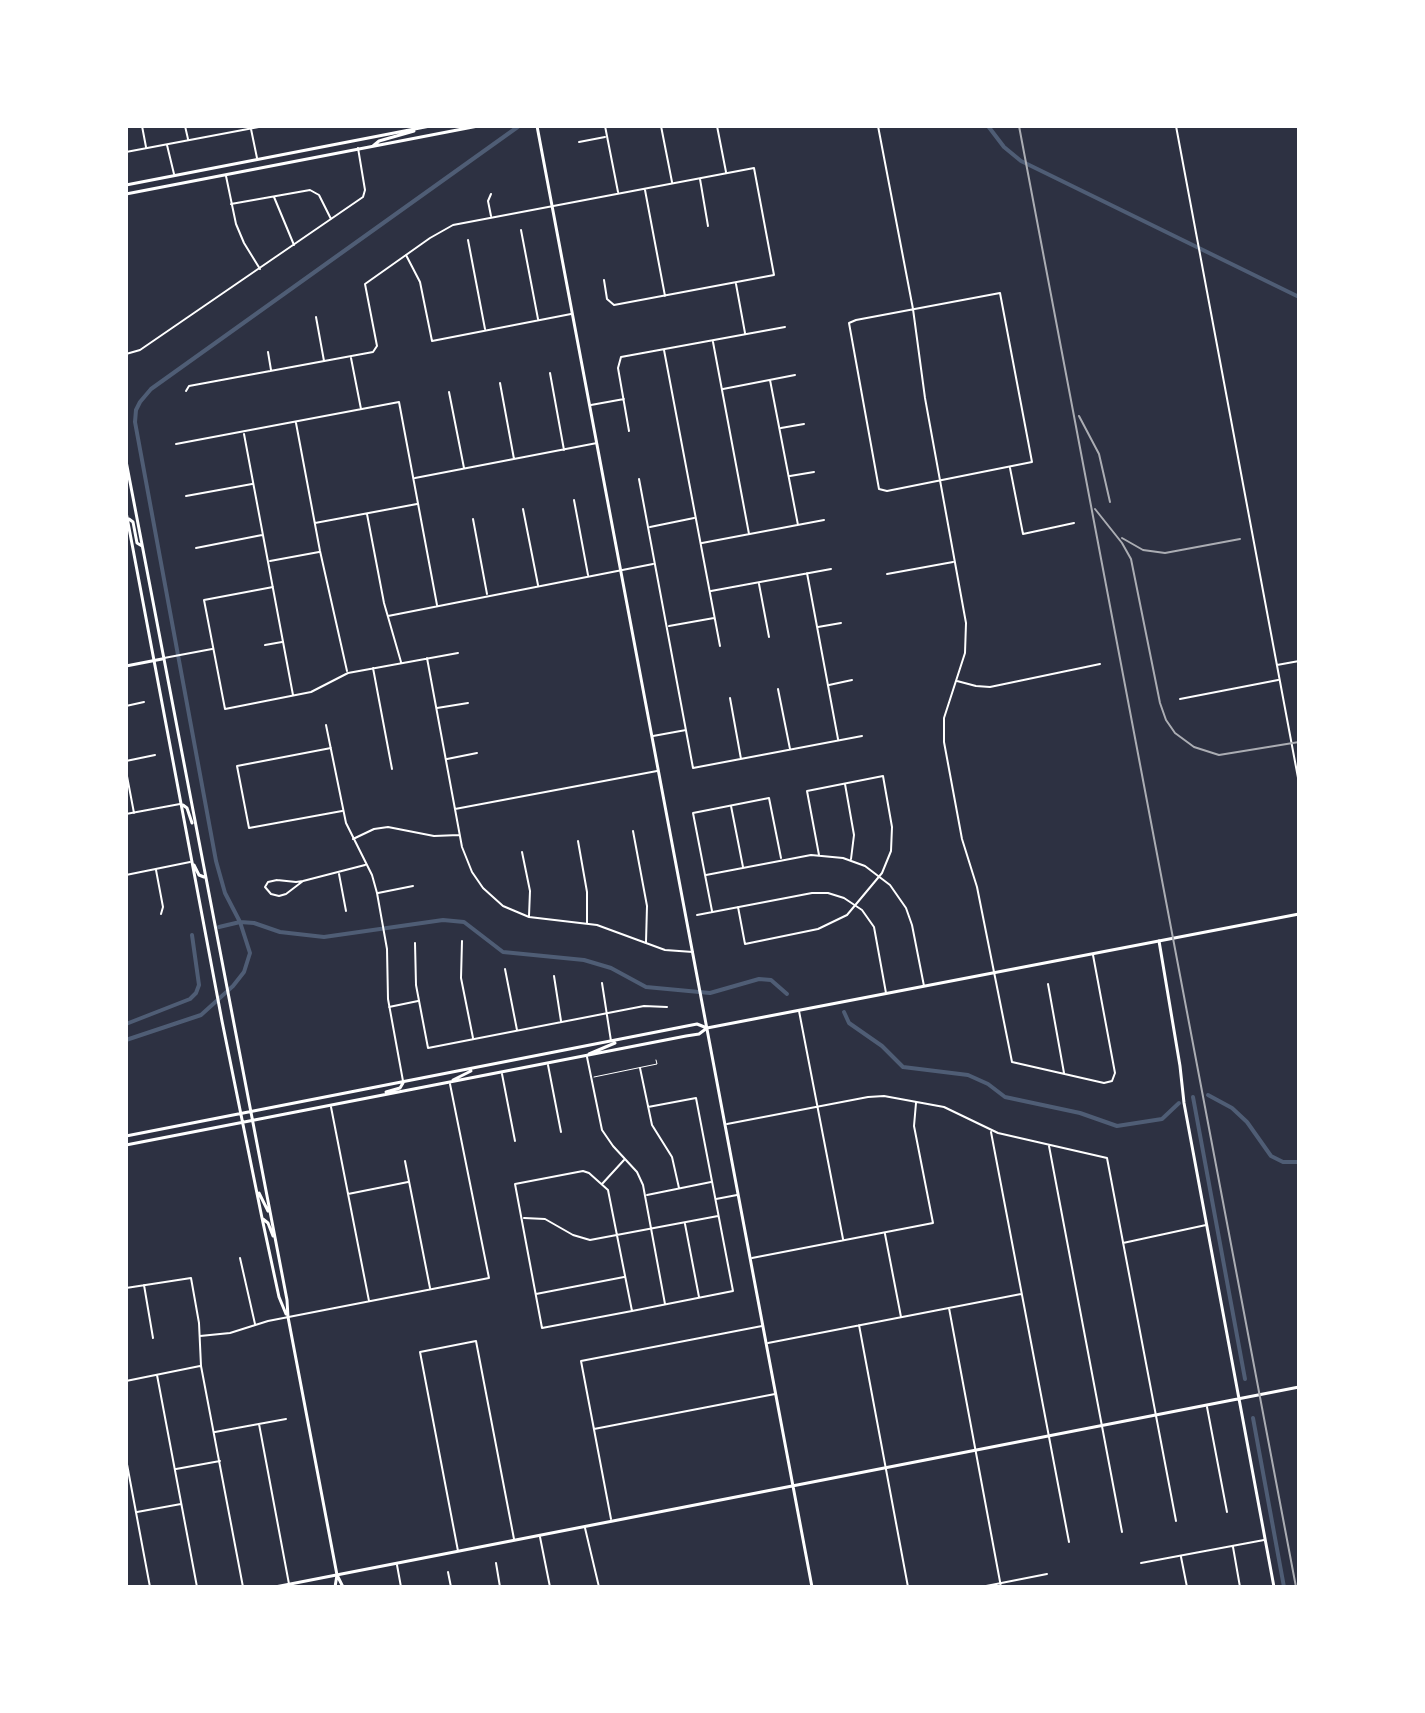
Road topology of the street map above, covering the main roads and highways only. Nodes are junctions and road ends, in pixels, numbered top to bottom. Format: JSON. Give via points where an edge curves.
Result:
{"nodes":[{"id":1,"x":430,"y":126,"type":"edge"},
{"id":2,"x":478,"y":126,"type":"edge"},
{"id":3,"x":537,"y":126,"type":"edge"},
{"id":4,"x":414,"y":128,"type":"edge"},
{"id":5,"x":373,"y":146,"type":"junction"},
{"id":6,"x":126,"y":185,"type":"edge"},
{"id":7,"x":126,"y":194,"type":"edge"},
{"id":8,"x":126,"y":461,"type":"edge"},
{"id":9,"x":126,"y":512,"type":"edge"},
{"id":10,"x":127,"y":518,"type":"edge"},
{"id":11,"x":142,"y":546,"type":"junction"},
{"id":12,"x":162,"y":659,"type":"junction"},
{"id":13,"x":153,"y":660,"type":"junction"},
{"id":14,"x":126,"y":666,"type":"edge"},
{"id":15,"x":181,"y":804,"type":"junction"},
{"id":16,"x":196,"y":834,"type":"junction"},
{"id":17,"x":191,"y":862,"type":"junction"},
{"id":18,"x":204,"y":877,"type":"junction"},
{"id":19,"x":1299,"y":914,"type":"edge"},
{"id":20,"x":1159,"y":941,"type":"junction"},
{"id":21,"x":707,"y":1028,"type":"junction"},
{"id":22,"x":630,"y":1039,"type":"junction"},
{"id":23,"x":587,"y":1056,"type":"junction"},
{"id":24,"x":478,"y":1068,"type":"junction"},
{"id":25,"x":450,"y":1082,"type":"junction"},
{"id":26,"x":403,"y":1083,"type":"junction"},
{"id":27,"x":371,"y":1097,"type":"junction"},
{"id":28,"x":250,"y":1112,"type":"junction"},
{"id":29,"x":241,"y":1113,"type":"junction"},
{"id":30,"x":252,"y":1122,"type":"junction"},
{"id":31,"x":243,"y":1123,"type":"junction"},
{"id":32,"x":126,"y":1136,"type":"edge"},
{"id":33,"x":126,"y":1145,"type":"edge"},
{"id":34,"x":255,"y":1182,"type":"junction"},
{"id":35,"x":270,"y":1213,"type":"junction"},
{"id":36,"x":262,"y":1218,"type":"junction"},
{"id":37,"x":277,"y":1247,"type":"junction"},
{"id":38,"x":288,"y":1317,"type":"junction"},
{"id":39,"x":1299,"y":1387,"type":"edge"},
{"id":40,"x":1240,"y":1399,"type":"junction"},
{"id":41,"x":793,"y":1486,"type":"junction"},
{"id":42,"x":337,"y":1575,"type":"junction"},
{"id":43,"x":275,"y":1587,"type":"edge"},
{"id":44,"x":335,"y":1587,"type":"edge"},
{"id":45,"x":343,"y":1587,"type":"edge"},
{"id":46,"x":812,"y":1587,"type":"edge"},
{"id":47,"x":1274,"y":1587,"type":"edge"}],
"edges":[{"from":1,"to":4,"type":"main road"},
{"from":2,"to":5,"type":"main road"},
{"from":3,"to":21,"type":"main road"},
{"from":4,"to":5,"type":"main road"},
{"from":4,"to":6,"type":"main road"},
{"from":5,"to":7,"type":"main road"},
{"from":8,"to":11,"type":"main road"},
{"from":9,"to":10,"type":"main road"},
{"from":10,"to":11,"type":"main road"},
{"from":10,"to":13,"type":"main road"},
{"from":11,"to":12,"type":"main road"},
{"from":12,"to":13,"type":"main road"},
{"from":12,"to":16,"type":"main road"},
{"from":13,"to":14,"type":"main road"},
{"from":13,"to":15,"type":"main road"},
{"from":15,"to":16,"type":"main road"},
{"from":15,"to":17,"type":"main road"},
{"from":16,"to":18,"type":"main road"},
{"from":17,"to":18,"type":"main road"},
{"from":17,"to":29,"type":"main road"},
{"from":18,"to":28,"type":"main road"},
{"from":19,"to":20,"type":"main road"},
{"from":20,"to":21,"type":"main road"},
{"from":20,"to":40,"type":"main road"},
{"from":21,"to":22,"type":"main road","via":[[697,1024]]},
{"from":21,"to":23,"type":"main road","via":[[699,1034]]},
{"from":21,"to":41,"type":"main road"},
{"from":22,"to":23,"type":"main road"},
{"from":22,"to":24,"type":"main road"},
{"from":23,"to":25,"type":"main road"},
{"from":24,"to":25,"type":"main road"},
{"from":24,"to":26,"type":"main road"},
{"from":25,"to":27,"type":"main road"},
{"from":26,"to":27,"type":"main road"},
{"from":26,"to":28,"type":"main road"},
{"from":27,"to":30,"type":"main road"},
{"from":28,"to":29,"type":"main road"},
{"from":28,"to":30,"type":"main road"},
{"from":29,"to":31,"type":"main road"},
{"from":29,"to":32,"type":"main road"},
{"from":30,"to":31,"type":"main road"},
{"from":30,"to":35,"type":"main road"},
{"from":31,"to":33,"type":"main road"},
{"from":31,"to":34,"type":"main road"},
{"from":34,"to":35,"type":"main road"},
{"from":34,"to":36,"type":"main road"},
{"from":35,"to":37,"type":"main road"},
{"from":36,"to":37,"type":"main road"},
{"from":36,"to":38,"type":"main road"},
{"from":37,"to":38,"type":"main road"},
{"from":38,"to":42,"type":"main road"},
{"from":39,"to":40,"type":"main road"},
{"from":40,"to":41,"type":"main road"},
{"from":40,"to":47,"type":"main road"},
{"from":41,"to":42,"type":"main road"},
{"from":41,"to":46,"type":"main road"},
{"from":42,"to":43,"type":"main road"},
{"from":42,"to":44,"type":"main road"},
{"from":42,"to":45,"type":"main road"}]}
